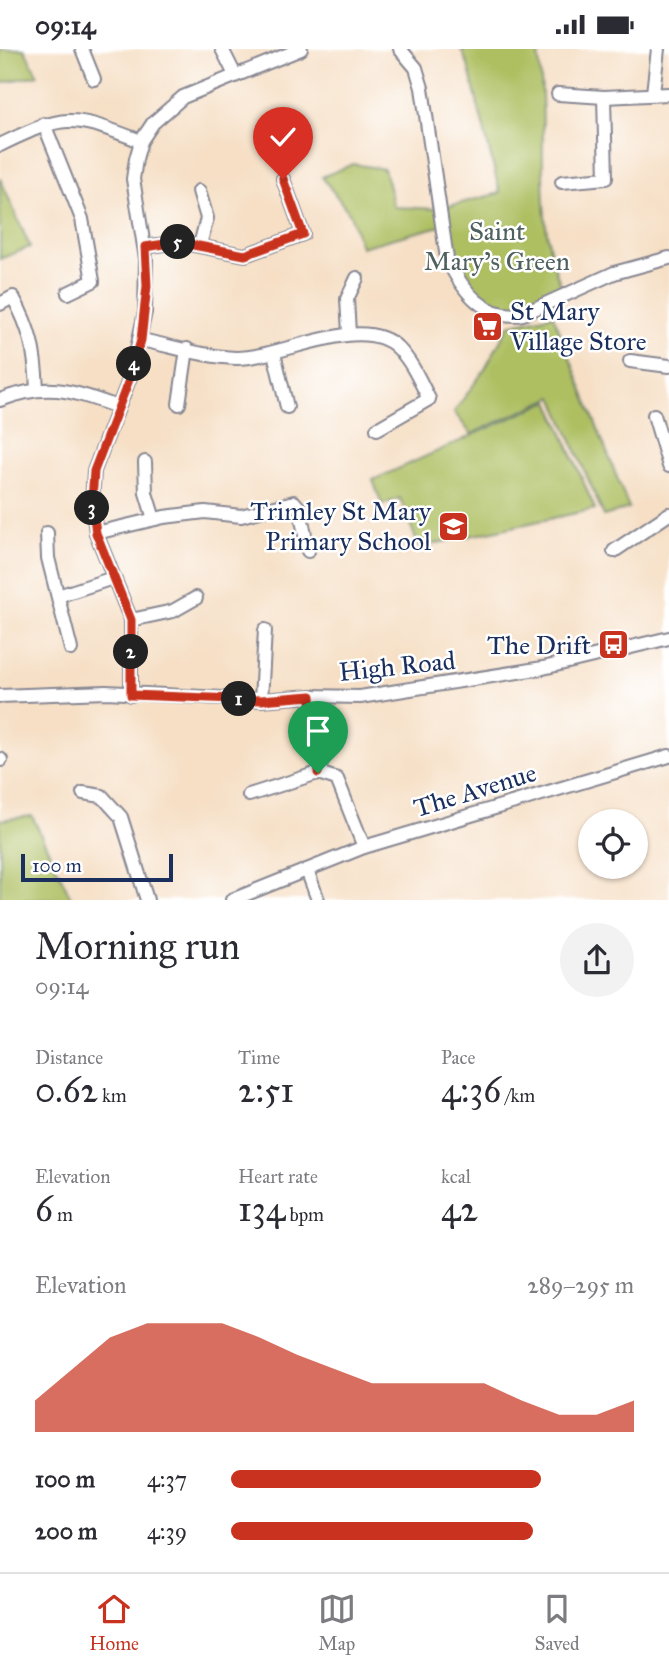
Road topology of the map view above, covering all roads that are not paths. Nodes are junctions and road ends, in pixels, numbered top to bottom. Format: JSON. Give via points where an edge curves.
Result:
{"nodes":[{"id":1,"x":82,"y":49,"type":"edge"},
{"id":2,"x":222,"y":49,"type":"edge"},
{"id":3,"x":300,"y":49,"type":"edge"},
{"id":4,"x":400,"y":49,"type":"edge"},
{"id":5,"x":658,"y":49,"type":"edge"},
{"id":6,"x":235,"y":75,"type":"junction"},
{"id":7,"x":94,"y":79,"type":"dead end"},
{"id":8,"x":653,"y":93,"type":"junction"},
{"id":9,"x":558,"y":94,"type":"dead end"},
{"id":10,"x":669,"y":94,"type":"edge"},
{"id":11,"x":604,"y":97,"type":"junction"},
{"id":12,"x":44,"y":124,"type":"junction"},
{"id":13,"x":141,"y":141,"type":"junction"},
{"id":14,"x":0,"y":145,"type":"edge"},
{"id":15,"x":283,"y":179,"type":"dead end"},
{"id":16,"x":562,"y":182,"type":"dead end"},
{"id":17,"x":199,"y":191,"type":"dead end"},
{"id":18,"x":200,"y":244,"type":"junction"},
{"id":19,"x":145,"y":247,"type":"junction"},
{"id":20,"x":669,"y":258,"type":"edge"},
{"id":21,"x":357,"y":278,"type":"dead end"},
{"id":22,"x":68,"y":293,"type":"dead end"},
{"id":23,"x":0,"y":304,"type":"edge"},
{"id":24,"x":349,"y":333,"type":"junction"},
{"id":25,"x":141,"y":340,"type":"junction"},
{"id":26,"x":187,"y":349,"type":"junction"},
{"id":27,"x":274,"y":353,"type":"junction"},
{"id":28,"x":630,"y":361,"type":"dead end"},
{"id":29,"x":669,"y":366,"type":"edge"},
{"id":30,"x":37,"y":388,"type":"junction"},
{"id":31,"x":0,"y":400,"type":"edge"},
{"id":32,"x":180,"y":404,"type":"dead end"},
{"id":33,"x":118,"y":407,"type":"junction"},
{"id":34,"x":287,"y":407,"type":"dead end"},
{"id":35,"x":654,"y":415,"type":"dead end"},
{"id":36,"x":377,"y":429,"type":"dead end"},
{"id":37,"x":145,"y":462,"type":"dead end"},
{"id":38,"x":669,"y":467,"type":"edge"},
{"id":39,"x":669,"y":514,"type":"edge"},
{"id":40,"x":153,"y":519,"type":"junction"},
{"id":41,"x":47,"y":533,"type":"dead end"},
{"id":42,"x":96,"y":533,"type":"junction"},
{"id":43,"x":308,"y":551,"type":"dead end"},
{"id":44,"x":614,"y":551,"type":"dead end"},
{"id":45,"x":113,"y":578,"type":"junction"},
{"id":46,"x":58,"y":596,"type":"junction"},
{"id":47,"x":196,"y":599,"type":"dead end"},
{"id":48,"x":131,"y":620,"type":"junction"},
{"id":49,"x":265,"y":630,"type":"dead end"},
{"id":50,"x":669,"y":638,"type":"edge"},
{"id":51,"x":71,"y":649,"type":"dead end"},
{"id":52,"x":0,"y":692,"type":"edge"},
{"id":53,"x":131,"y":695,"type":"junction"},
{"id":54,"x":311,"y":696,"type":"junction"},
{"id":55,"x":261,"y":700,"type":"junction"},
{"id":56,"x":669,"y":755,"type":"edge"},
{"id":57,"x":318,"y":773,"type":"junction"},
{"id":58,"x":83,"y":793,"type":"dead end"},
{"id":59,"x":249,"y":795,"type":"dead end"},
{"id":60,"x":364,"y":847,"type":"junction"},
{"id":61,"x":306,"y":870,"type":"junction"},
{"id":62,"x":147,"y":900,"type":"edge"},
{"id":63,"x":232,"y":900,"type":"edge"},
{"id":64,"x":318,"y":900,"type":"edge"}],
"edges":[{"from":1,"to":7,"type":"street"},
{"from":2,"to":6,"type":"street"},
{"from":3,"to":6,"type":"street"},
{"from":4,"to":20,"type":"street","via":[[416,68],[422,88],[447,259],[458,282],[477,302],[510,316],[523,314],[614,273]]},
{"from":5,"to":8,"type":"street"},
{"from":6,"to":13,"type":"street","via":[[183,96],[167,108]]},
{"from":8,"to":10,"type":"street"},
{"from":8,"to":11,"type":"street"},
{"from":9,"to":11,"type":"street"},
{"from":11,"to":16,"type":"street","via":[[606,178]]},
{"from":12,"to":13,"type":"street","via":[[75,119]]},
{"from":12,"to":14,"type":"street"},
{"from":12,"to":22,"type":"street","via":[[82,219],[93,281]]},
{"from":13,"to":19,"type":"street","via":[[133,179]]},
{"from":15,"to":18,"type":"street","via":[[303,234],[245,255]]},
{"from":17,"to":18,"type":"street","via":[[207,218]]},
{"from":18,"to":19,"type":"street"},
{"from":19,"to":25,"type":"street","via":[[147,286]]},
{"from":21,"to":24,"type":"street","via":[[346,299]]},
{"from":23,"to":30,"type":"street","via":[[13,297],[25,319],[35,347]]},
{"from":24,"to":27,"type":"street"},
{"from":24,"to":36,"type":"street","via":[[392,343],[411,363],[429,399]]},
{"from":25,"to":26,"type":"street"},
{"from":25,"to":33,"type":"street"},
{"from":26,"to":27,"type":"street","via":[[236,358]]},
{"from":26,"to":32,"type":"street"},
{"from":27,"to":34,"type":"street"},
{"from":28,"to":29,"type":"street"},
{"from":30,"to":31,"type":"street"},
{"from":30,"to":33,"type":"street","via":[[61,390]]},
{"from":33,"to":42,"type":"street","via":[[94,471]]},
{"from":35,"to":38,"type":"street"},
{"from":37,"to":40,"type":"street"},
{"from":39,"to":44,"type":"street"},
{"from":40,"to":42,"type":"street"},
{"from":40,"to":43,"type":"street","via":[[205,512],[241,516],[294,502],[300,509]]},
{"from":41,"to":46,"type":"street"},
{"from":42,"to":45,"type":"street"},
{"from":45,"to":46,"type":"street"},
{"from":45,"to":48,"type":"street"},
{"from":46,"to":51,"type":"street"},
{"from":47,"to":48,"type":"street","via":[[173,611]]},
{"from":48,"to":53,"type":"street"},
{"from":49,"to":55,"type":"street"},
{"from":50,"to":54,"type":"street","name":"High Road","via":[[482,680],[360,697]]},
{"from":52,"to":53,"type":"street","name":"High Road"},
{"from":53,"to":55,"type":"street","name":"High Road"},
{"from":54,"to":55,"type":"street","name":"High Road"},
{"from":54,"to":57,"type":"street","via":[[313,731],[322,760]]},
{"from":56,"to":60,"type":"street","name":"The Avenue"},
{"from":57,"to":59,"type":"street"},
{"from":57,"to":60,"type":"street","via":[[338,779]]},
{"from":58,"to":62,"type":"street","via":[[102,796],[121,817]]},
{"from":60,"to":61,"type":"street","name":"The Avenue"},
{"from":61,"to":63,"type":"street","name":"The Avenue"},
{"from":61,"to":64,"type":"street"}]}
